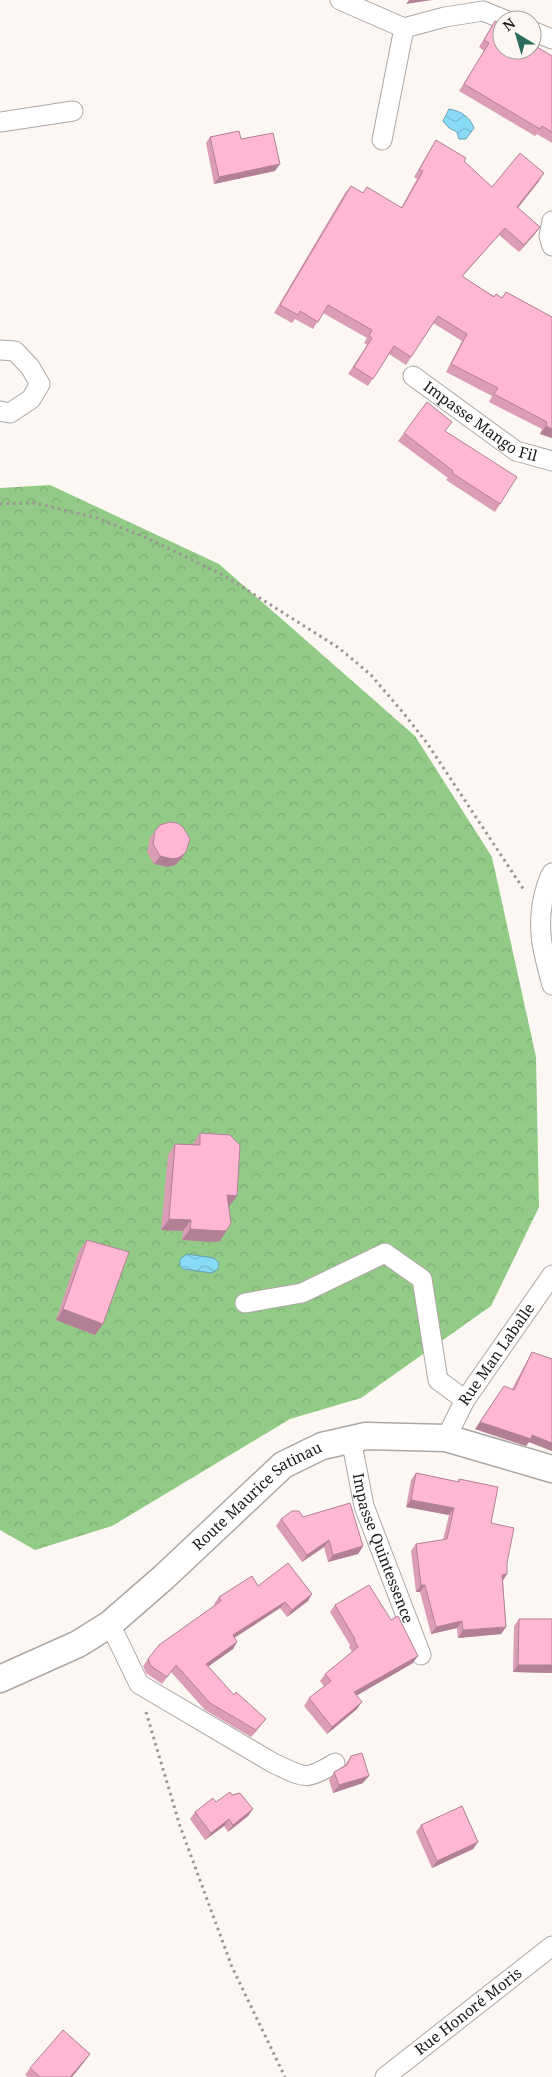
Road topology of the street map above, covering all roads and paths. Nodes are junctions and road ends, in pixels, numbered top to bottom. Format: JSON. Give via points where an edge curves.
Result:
{"nodes":[{"id":1,"x":340,"y":0,"type":"edge"},
{"id":2,"x":483,"y":6,"type":"edge"},
{"id":3,"x":404,"y":28,"type":"junction"},
{"id":4,"x":73,"y":111,"type":"dead end"},
{"id":5,"x":0,"y":122,"type":"edge"},
{"id":6,"x":382,"y":140,"type":"dead end"},
{"id":7,"x":552,"y":220,"type":"edge"},
{"id":8,"x":552,"y":246,"type":"edge"},
{"id":9,"x":0,"y":350,"type":"edge"},
{"id":10,"x":413,"y":376,"type":"dead end"},
{"id":11,"x":0,"y":411,"type":"edge"},
{"id":12,"x":552,"y":461,"type":"edge"},
{"id":13,"x":0,"y":504,"type":"edge"},
{"id":14,"x":552,"y":873,"type":"edge"},
{"id":15,"x":539,"y":914,"type":"junction"},
{"id":16,"x":547,"y":948,"type":"edge"},
{"id":17,"x":552,"y":985,"type":"edge"},
{"id":18,"x":551,"y":1277,"type":"edge"},
{"id":19,"x":245,"y":1303,"type":"dead end"},
{"id":20,"x":464,"y":1400,"type":"junction"},
{"id":21,"x":446,"y":1438,"type":"junction"},
{"id":22,"x":351,"y":1439,"type":"junction"},
{"id":23,"x":552,"y":1469,"type":"edge"},
{"id":24,"x":110,"y":1624,"type":"junction"},
{"id":25,"x":421,"y":1655,"type":"dead end"},
{"id":26,"x":0,"y":1679,"type":"edge"},
{"id":27,"x":139,"y":1684,"type":"junction"},
{"id":28,"x":335,"y":1763,"type":"dead end"},
{"id":29,"x":552,"y":1946,"type":"edge"},
{"id":30,"x":285,"y":2077,"type":"edge"},
{"id":31,"x":385,"y":2077,"type":"edge"}],
"edges":[{"from":1,"to":3,"type":"street"},
{"from":2,"to":3,"type":"street"},
{"from":3,"to":6,"type":"street"},
{"from":4,"to":5,"type":"street"},
{"from":7,"to":8,"type":"street","via":[[549,236]]},
{"from":9,"to":11,"type":"street","via":[[15,351],[40,384],[31,399],[10,413]]},
{"from":10,"to":12,"type":"street","name":"Impasse Mango Fil","via":[[516,451]]},
{"from":13,"to":15,"type":"path","via":[[44,505],[97,518],[147,538],[226,576],[339,648],[371,675],[405,714]]},
{"from":14,"to":15,"type":"street"},
{"from":15,"to":16,"type":"street"},
{"from":16,"to":17,"type":"street"},
{"from":18,"to":20,"type":"street","name":"Rue Man Laballe"},
{"from":19,"to":20,"type":"street","via":[[302,1293],[385,1253],[422,1279],[438,1380]]},
{"from":20,"to":21,"type":"street","name":"Rue Man Laballe"},
{"from":21,"to":22,"type":"main road","name":"Route Maurice Satinau","via":[[366,1436]]},
{"from":21,"to":23,"type":"main road","name":"Route Maurice Satinau"},
{"from":22,"to":24,"type":"main road","name":"Route Maurice Satinau","via":[[322,1446],[283,1465]]},
{"from":22,"to":25,"type":"street","name":"Impasse Quintessence","via":[[364,1506]]},
{"from":24,"to":26,"type":"main road","name":"Route Maurice Satinau","via":[[78,1644]]},
{"from":24,"to":27,"type":"street"},
{"from":27,"to":28,"type":"street","via":[[273,1763],[296,1773],[309,1777]]},
{"from":27,"to":30,"type":"path","via":[[177,1817],[232,1967]]},
{"from":29,"to":31,"type":"street","name":"Rue Honoré Moris"}]}
